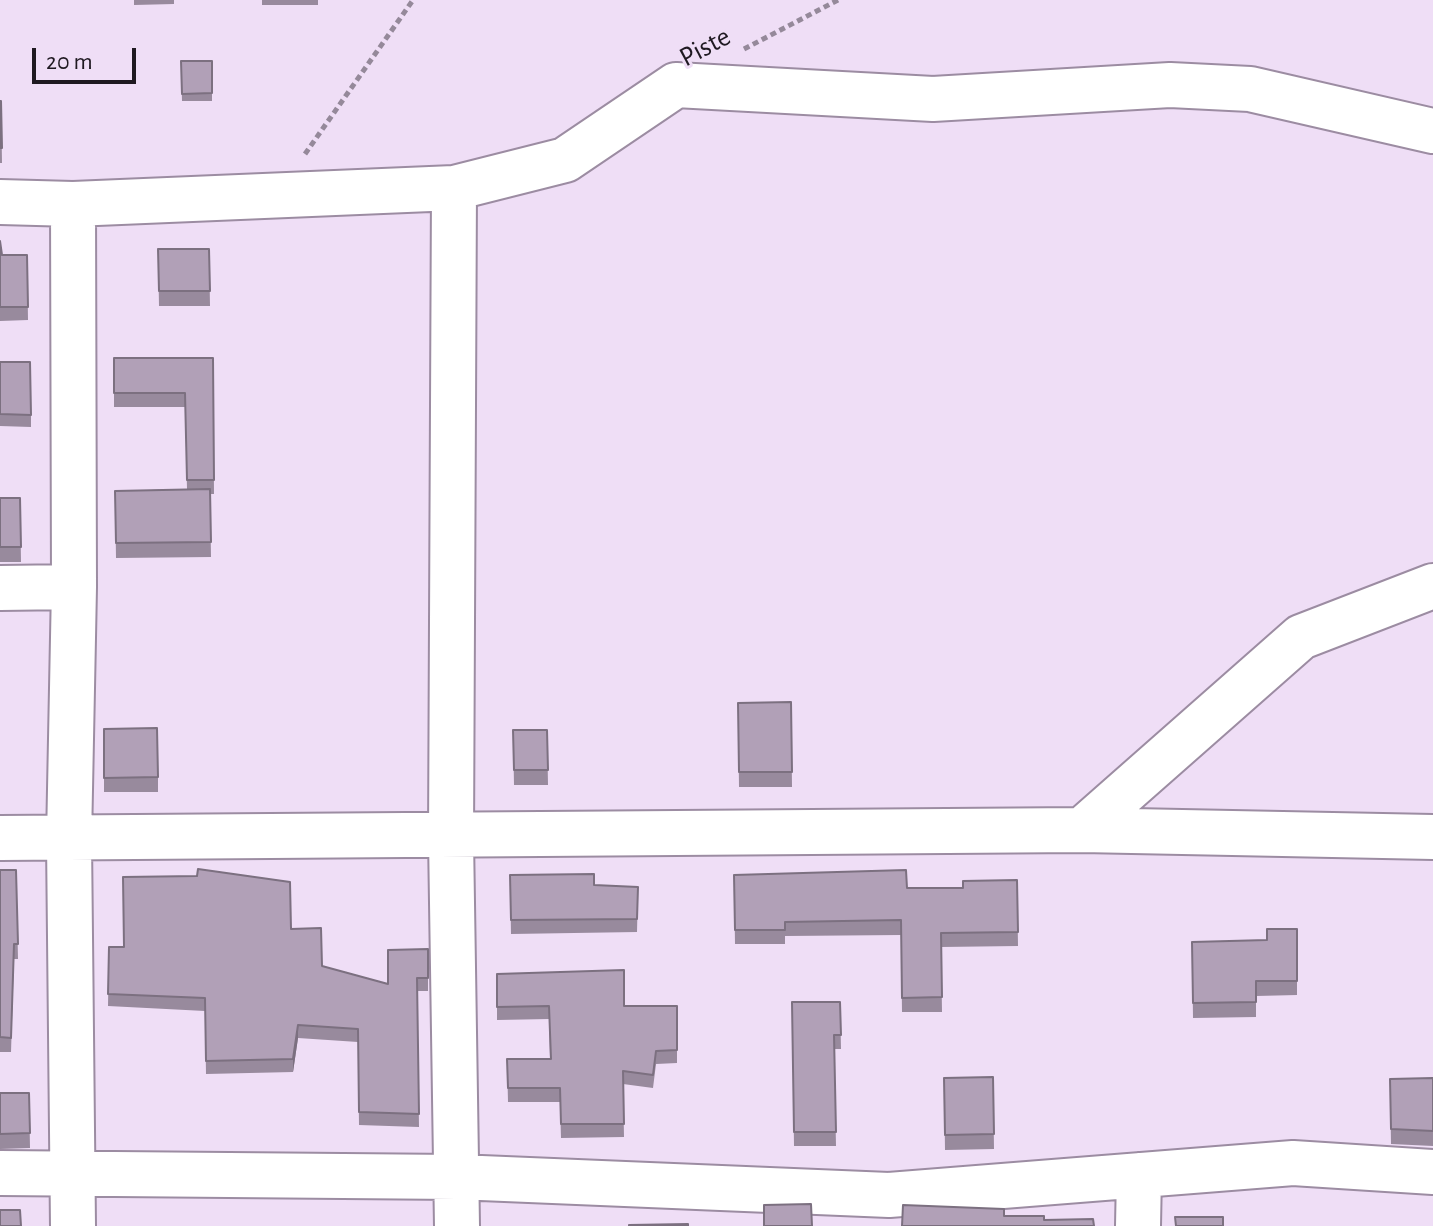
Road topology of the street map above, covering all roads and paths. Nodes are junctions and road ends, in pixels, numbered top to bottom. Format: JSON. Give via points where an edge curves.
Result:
{"nodes":[{"id":1,"x":413,"y":0,"type":"edge"},
{"id":2,"x":838,"y":0,"type":"edge"},
{"id":3,"x":730,"y":57,"type":"dead end"},
{"id":4,"x":1433,"y":131,"type":"edge"},
{"id":5,"x":454,"y":188,"type":"junction"},
{"id":6,"x":278,"y":195,"type":"junction"},
{"id":7,"x":0,"y":202,"type":"edge"},
{"id":8,"x":73,"y":204,"type":"junction"},
{"id":9,"x":1433,"y":586,"type":"edge"},
{"id":10,"x":74,"y":587,"type":"junction"},
{"id":11,"x":0,"y":588,"type":"edge"},
{"id":12,"x":1082,"y":830,"type":"junction"},
{"id":13,"x":1433,"y":837,"type":"edge"},
{"id":14,"x":0,"y":838,"type":"edge"},
{"id":15,"x":451,"y":838,"type":"junction"},
{"id":16,"x":69,"y":840,"type":"junction"},
{"id":17,"x":1433,"y":1172,"type":"edge"},
{"id":18,"x":0,"y":1173,"type":"edge"},
{"id":19,"x":74,"y":1174,"type":"junction"},
{"id":20,"x":1139,"y":1175,"type":"junction"},
{"id":21,"x":457,"y":1177,"type":"junction"},
{"id":22,"x":888,"y":1211,"type":"edge"},
{"id":23,"x":73,"y":1226,"type":"edge"},
{"id":24,"x":457,"y":1226,"type":"edge"},
{"id":25,"x":1138,"y":1226,"type":"edge"}],
"edges":[{"from":1,"to":6,"type":"path"},
{"from":2,"to":3,"type":"path","name":"Piste"},
{"from":4,"to":5,"type":"street","via":[[1250,89],[1170,85],[933,99],[676,85],[565,160]]},
{"from":5,"to":6,"type":"street"},
{"from":5,"to":15,"type":"street"},
{"from":6,"to":8,"type":"street"},
{"from":7,"to":8,"type":"street"},
{"from":8,"to":10,"type":"street"},
{"from":9,"to":12,"type":"street","via":[[1301,637]]},
{"from":10,"to":11,"type":"street"},
{"from":10,"to":16,"type":"street"},
{"from":12,"to":13,"type":"street"},
{"from":12,"to":15,"type":"street"},
{"from":14,"to":16,"type":"street"},
{"from":15,"to":16,"type":"street"},
{"from":15,"to":21,"type":"street"},
{"from":16,"to":19,"type":"street"},
{"from":17,"to":20,"type":"street","via":[[1293,1163]]},
{"from":18,"to":19,"type":"street"},
{"from":19,"to":21,"type":"street"},
{"from":19,"to":23,"type":"street"},
{"from":20,"to":22,"type":"street"},
{"from":20,"to":25,"type":"street"},
{"from":21,"to":22,"type":"street"},
{"from":21,"to":24,"type":"street"}]}
